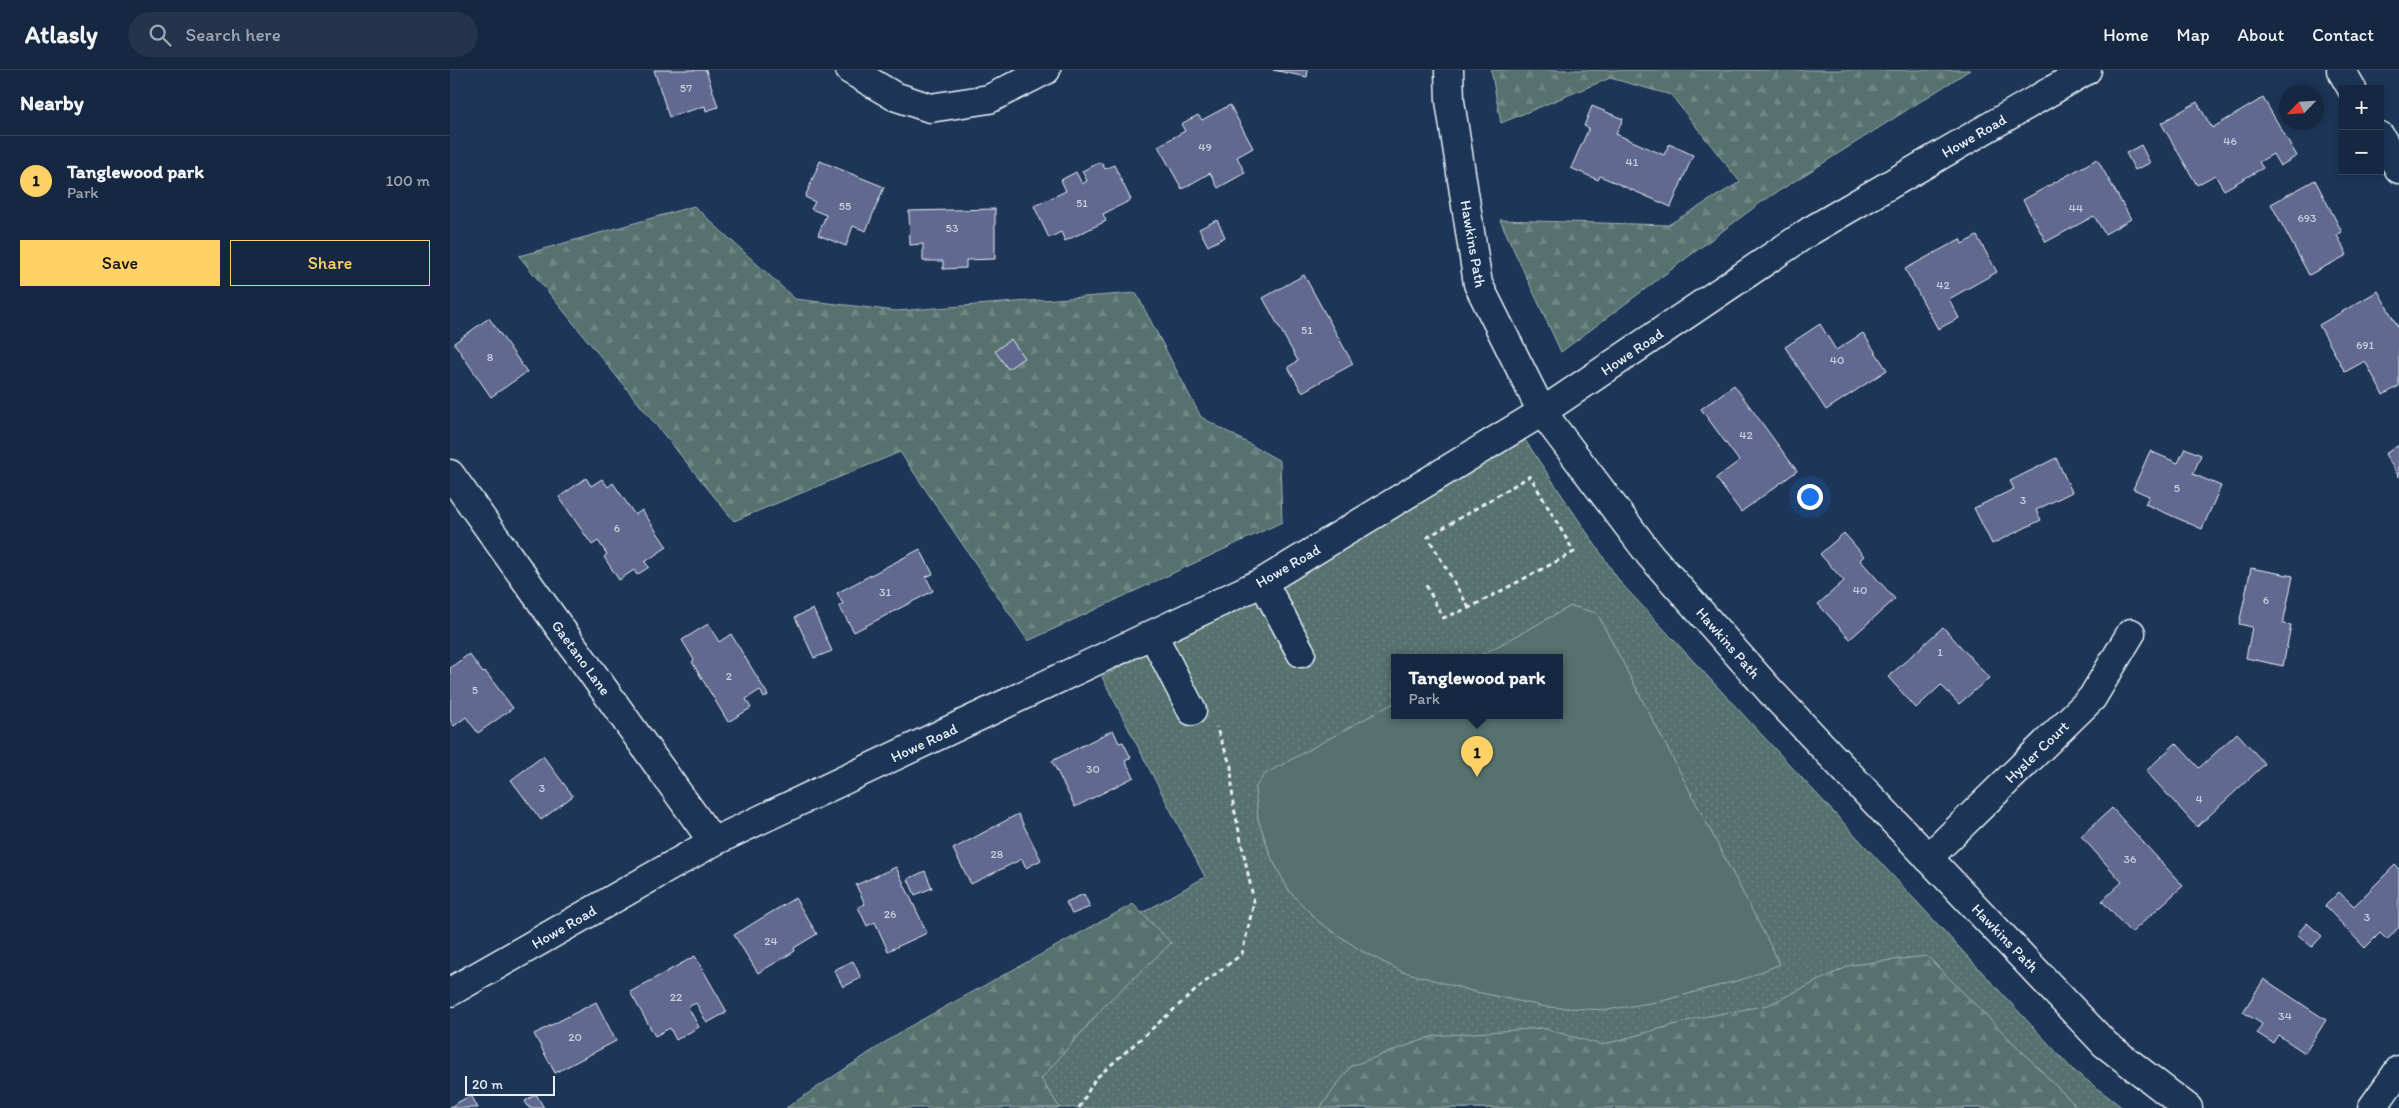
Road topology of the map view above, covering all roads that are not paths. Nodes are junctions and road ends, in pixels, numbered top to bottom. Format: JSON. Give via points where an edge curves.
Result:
{"nodes":[{"id":1,"x":850,"y":70,"type":"edge"},
{"id":2,"x":1046,"y":70,"type":"edge"},
{"id":3,"x":1449,"y":70,"type":"edge"},
{"id":4,"x":2087,"y":70,"type":"edge"},
{"id":5,"x":2341,"y":70,"type":"edge"},
{"id":6,"x":2350,"y":85,"type":"edge"},
{"id":7,"x":2384,"y":143,"type":"edge"},
{"id":8,"x":2399,"y":169,"type":"edge"},
{"id":9,"x":1542,"y":412,"type":"junction"},
{"id":10,"x":450,"y":474,"type":"edge"},
{"id":11,"x":1263,"y":582,"type":"junction"},
{"id":12,"x":2131,"y":633,"type":"dead end"},
{"id":13,"x":1154,"y":635,"type":"junction"},
{"id":14,"x":1301,"y":653,"type":"dead end"},
{"id":15,"x":1203,"y":716,"type":"road end"},
{"id":16,"x":713,"y":842,"type":"junction"},
{"id":17,"x":1928,"y":858,"type":"junction"},
{"id":18,"x":450,"y":992,"type":"edge"},
{"id":19,"x":2399,"y":1070,"type":"edge"},
{"id":20,"x":2188,"y":1108,"type":"edge"},
{"id":21,"x":2372,"y":1108,"type":"edge"}],
"edges":[{"from":1,"to":2,"type":"street","via":[[894,96],[930,108],[989,99]]},
{"from":3,"to":9,"type":"street","name":"Hawkins Path","via":[[1450,100],[1478,284]]},
{"from":4,"to":9,"type":"street","name":"Howe Road","via":[[1810,231]]},
{"from":5,"to":6,"type":"street"},
{"from":7,"to":8,"type":"street"},
{"from":9,"to":11,"type":"street","name":"Howe Road"},
{"from":9,"to":17,"type":"street","name":"Hawkins Path","via":[[1657,562],[1772,693]]},
{"from":10,"to":16,"type":"street","name":"Gaetano Lane"},
{"from":11,"to":13,"type":"street","name":"Howe Road"},
{"from":11,"to":14,"type":"street"},
{"from":12,"to":17,"type":"street","name":"Hysler Court","via":[[2092,698]]},
{"from":13,"to":15,"type":"street"},
{"from":13,"to":16,"type":"street","name":"Howe Road"},
{"from":16,"to":18,"type":"street","name":"Howe Road"},
{"from":17,"to":20,"type":"street","name":"Hawkins Path","via":[[2106,1044]]},
{"from":19,"to":21,"type":"street"}]}
